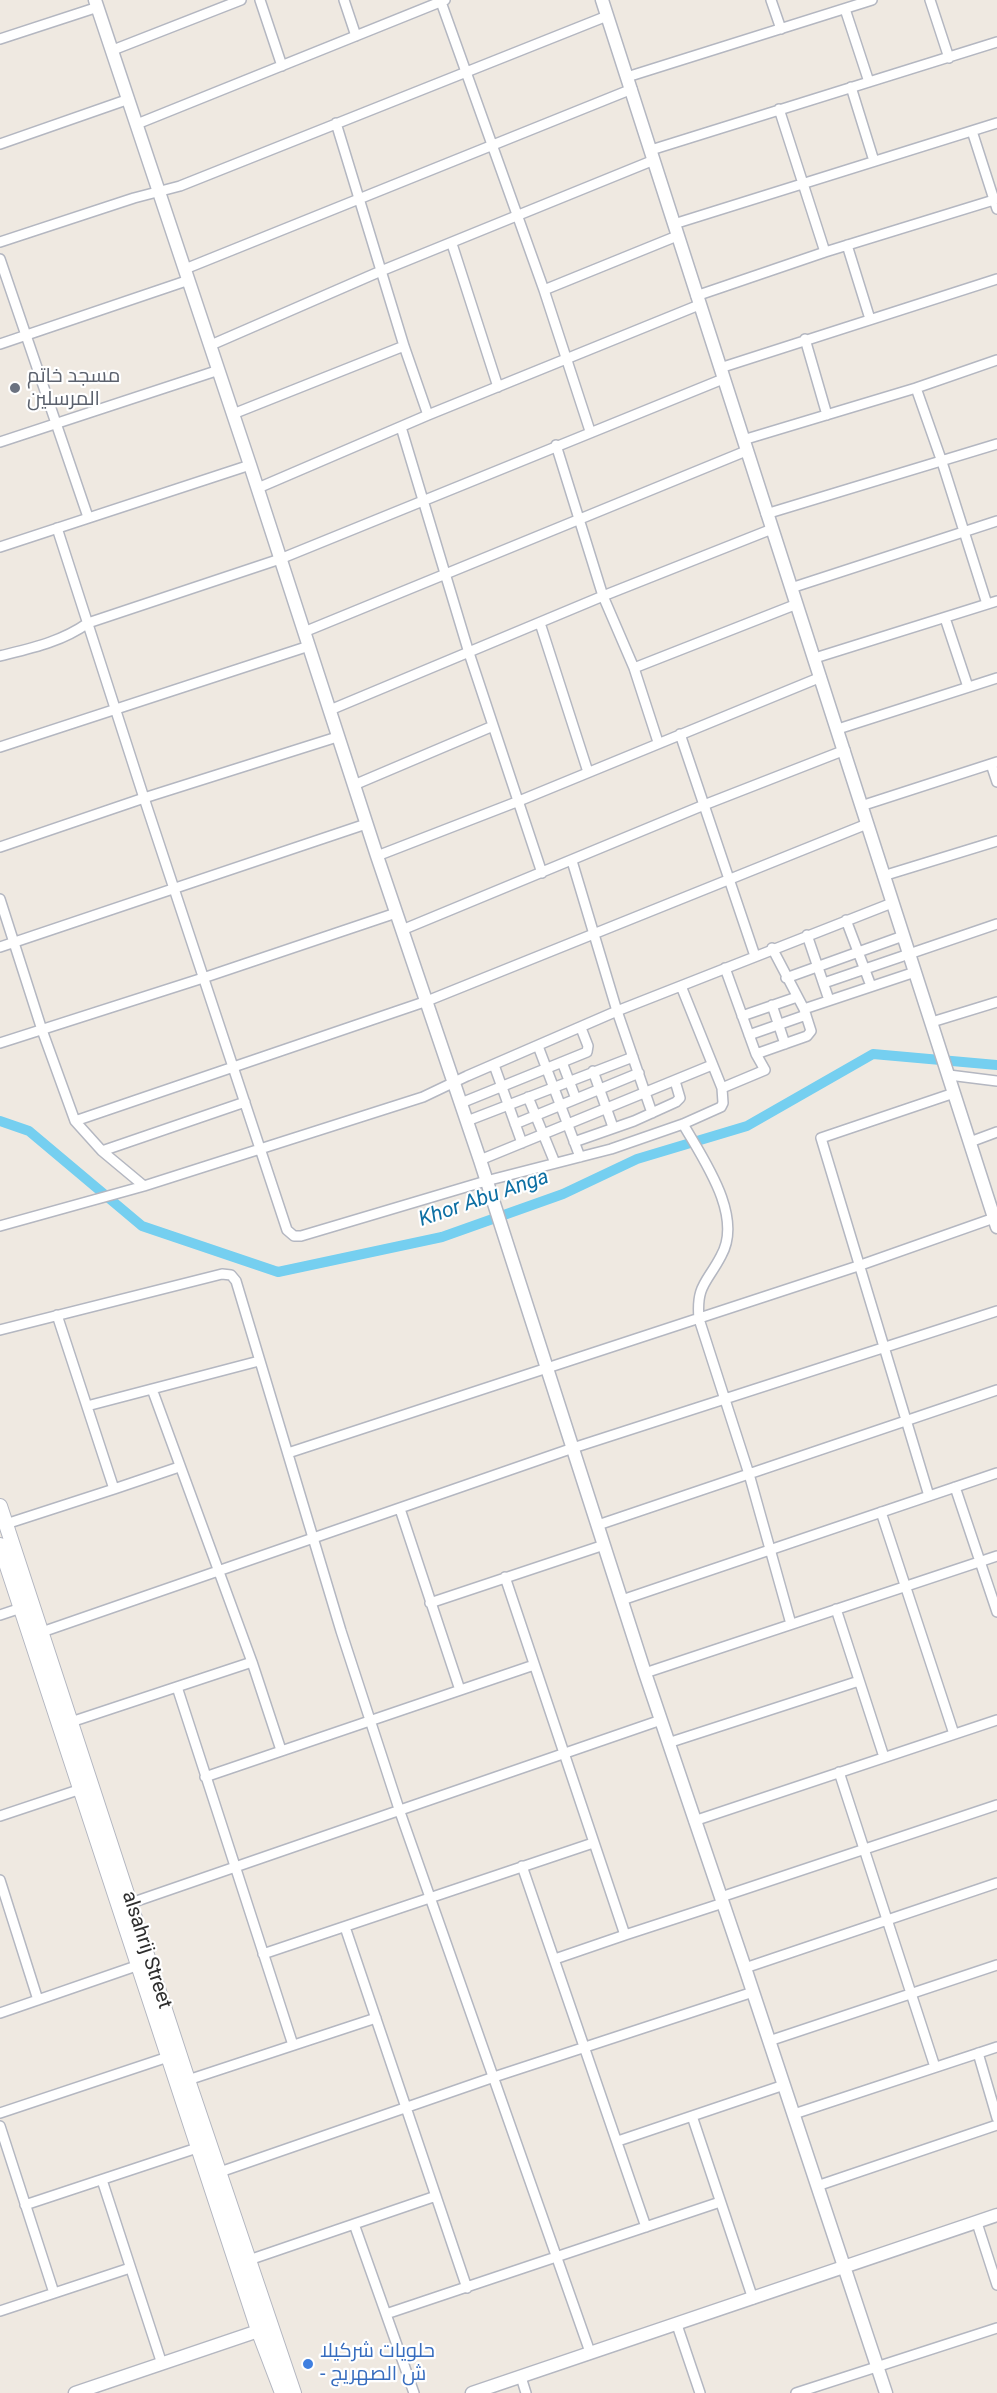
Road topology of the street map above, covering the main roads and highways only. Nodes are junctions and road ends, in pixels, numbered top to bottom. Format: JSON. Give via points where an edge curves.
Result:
{"nodes":[{"id":1,"x":0,"y":1506,"type":"edge"},
{"id":2,"x":0,"y":1545,"type":"edge"},
{"id":3,"x":265,"y":2328,"type":"junction"},
{"id":4,"x":282,"y":2393,"type":"edge"},
{"id":5,"x":294,"y":2393,"type":"edge"}],
"edges":[{"from":1,"to":3,"type":"main road","name":"alsahrij Street","via":[[249,2260]]},
{"from":2,"to":3,"type":"main road","name":"alsahrij Street","via":[[168,2057]]},
{"from":3,"to":4,"type":"main road","name":"alsahrij Street"},
{"from":3,"to":5,"type":"main road","name":"alsahrij Street"}]}
